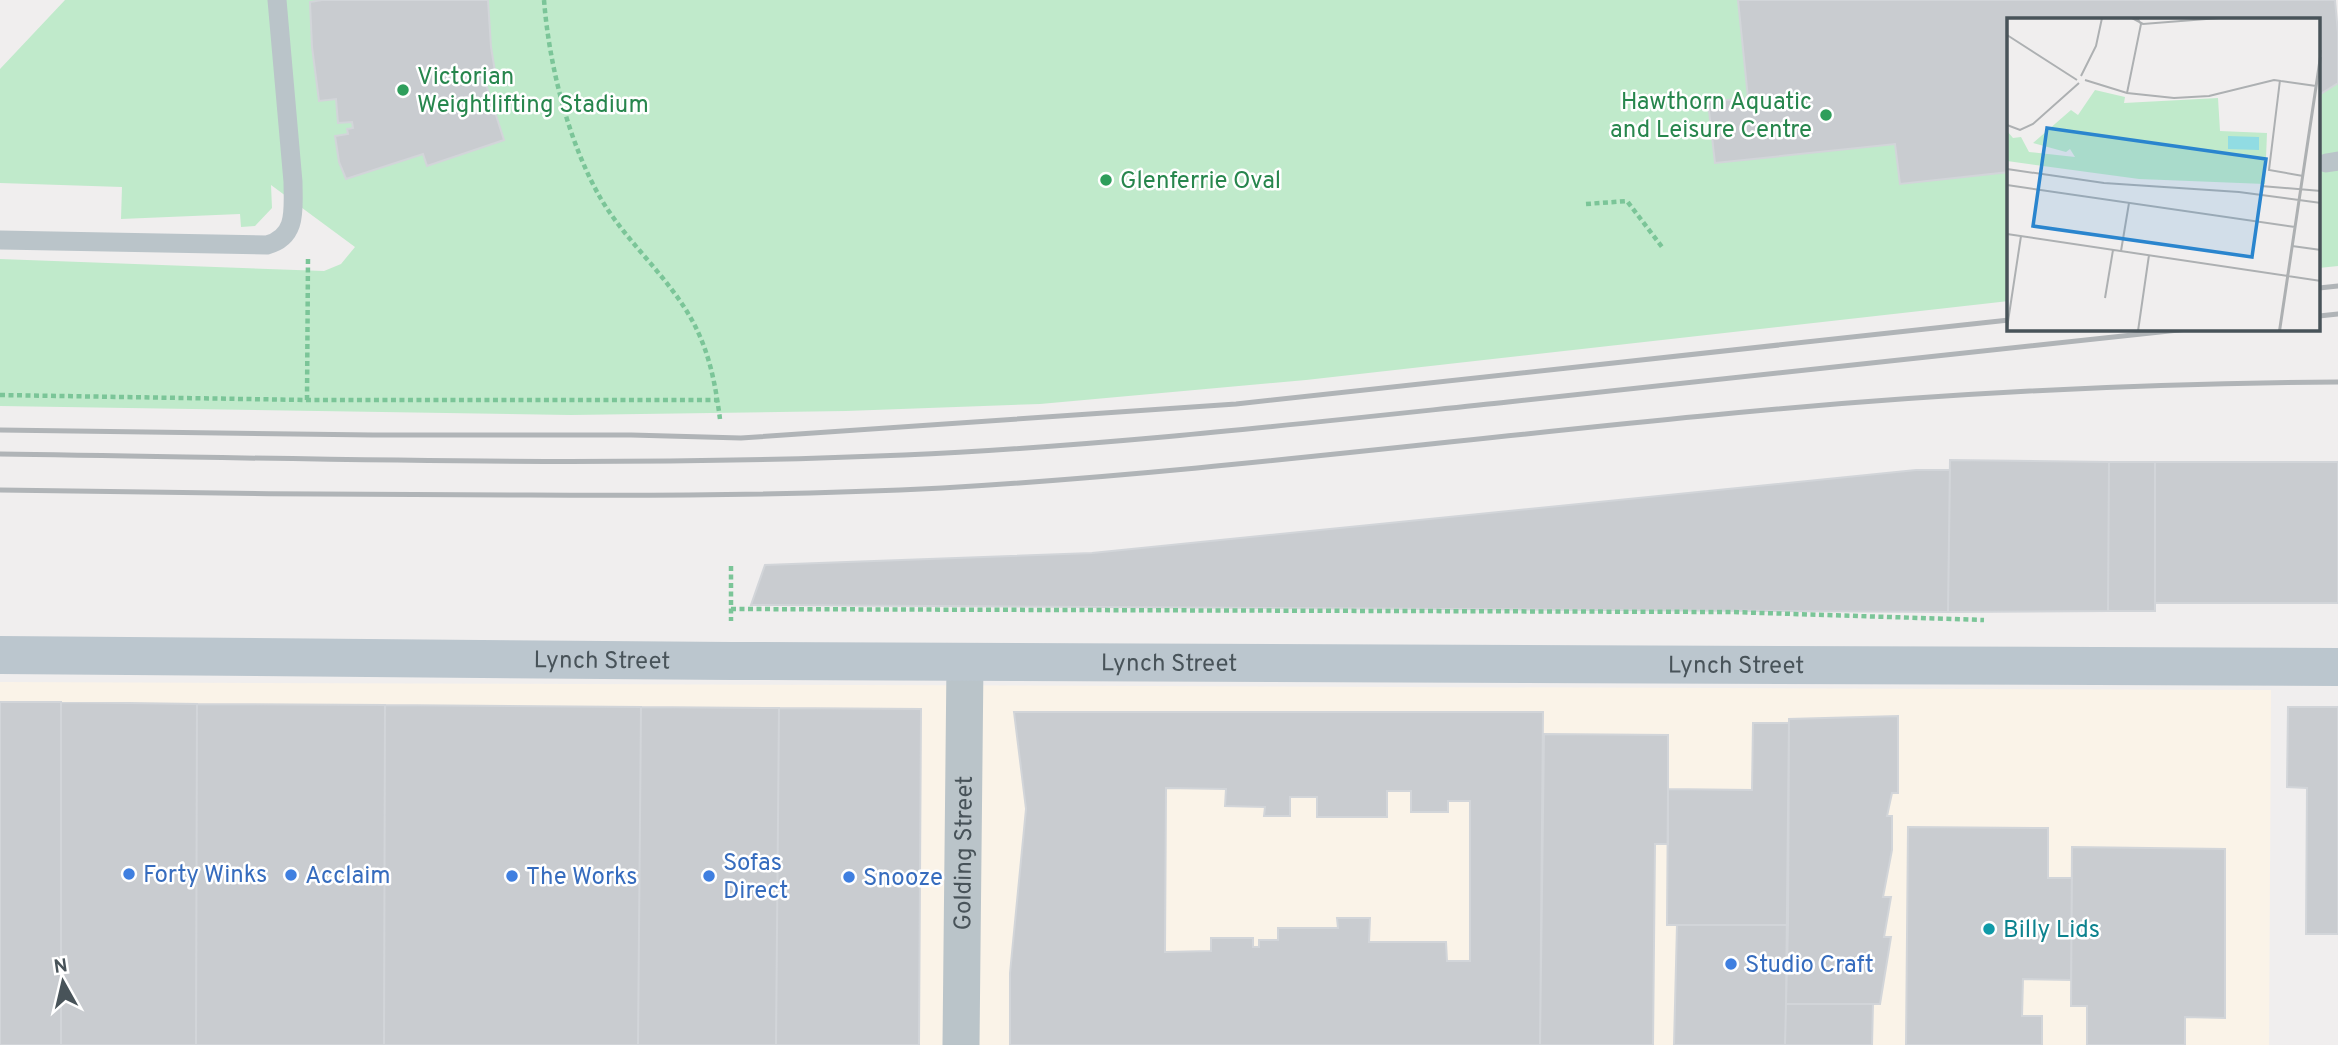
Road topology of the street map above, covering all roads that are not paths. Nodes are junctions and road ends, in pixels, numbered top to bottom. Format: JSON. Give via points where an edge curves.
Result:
{"nodes":[{"id":1,"x":277,"y":0,"type":"edge"},
{"id":2,"x":0,"y":240,"type":"edge"},
{"id":3,"x":0,"y":655,"type":"edge"},
{"id":4,"x":965,"y":662,"type":"junction"},
{"id":5,"x":2338,"y":667,"type":"edge"},
{"id":6,"x":961,"y":1045,"type":"edge"}],
"edges":[{"from":1,"to":2,"type":"lane","via":[[293,183],[290,227],[278,242]]},
{"from":3,"to":4,"type":"street","name":"Lynch Street"},
{"from":4,"to":5,"type":"street","name":"Lynch Street"},
{"from":4,"to":6,"type":"street","name":"Golding Street"}]}
